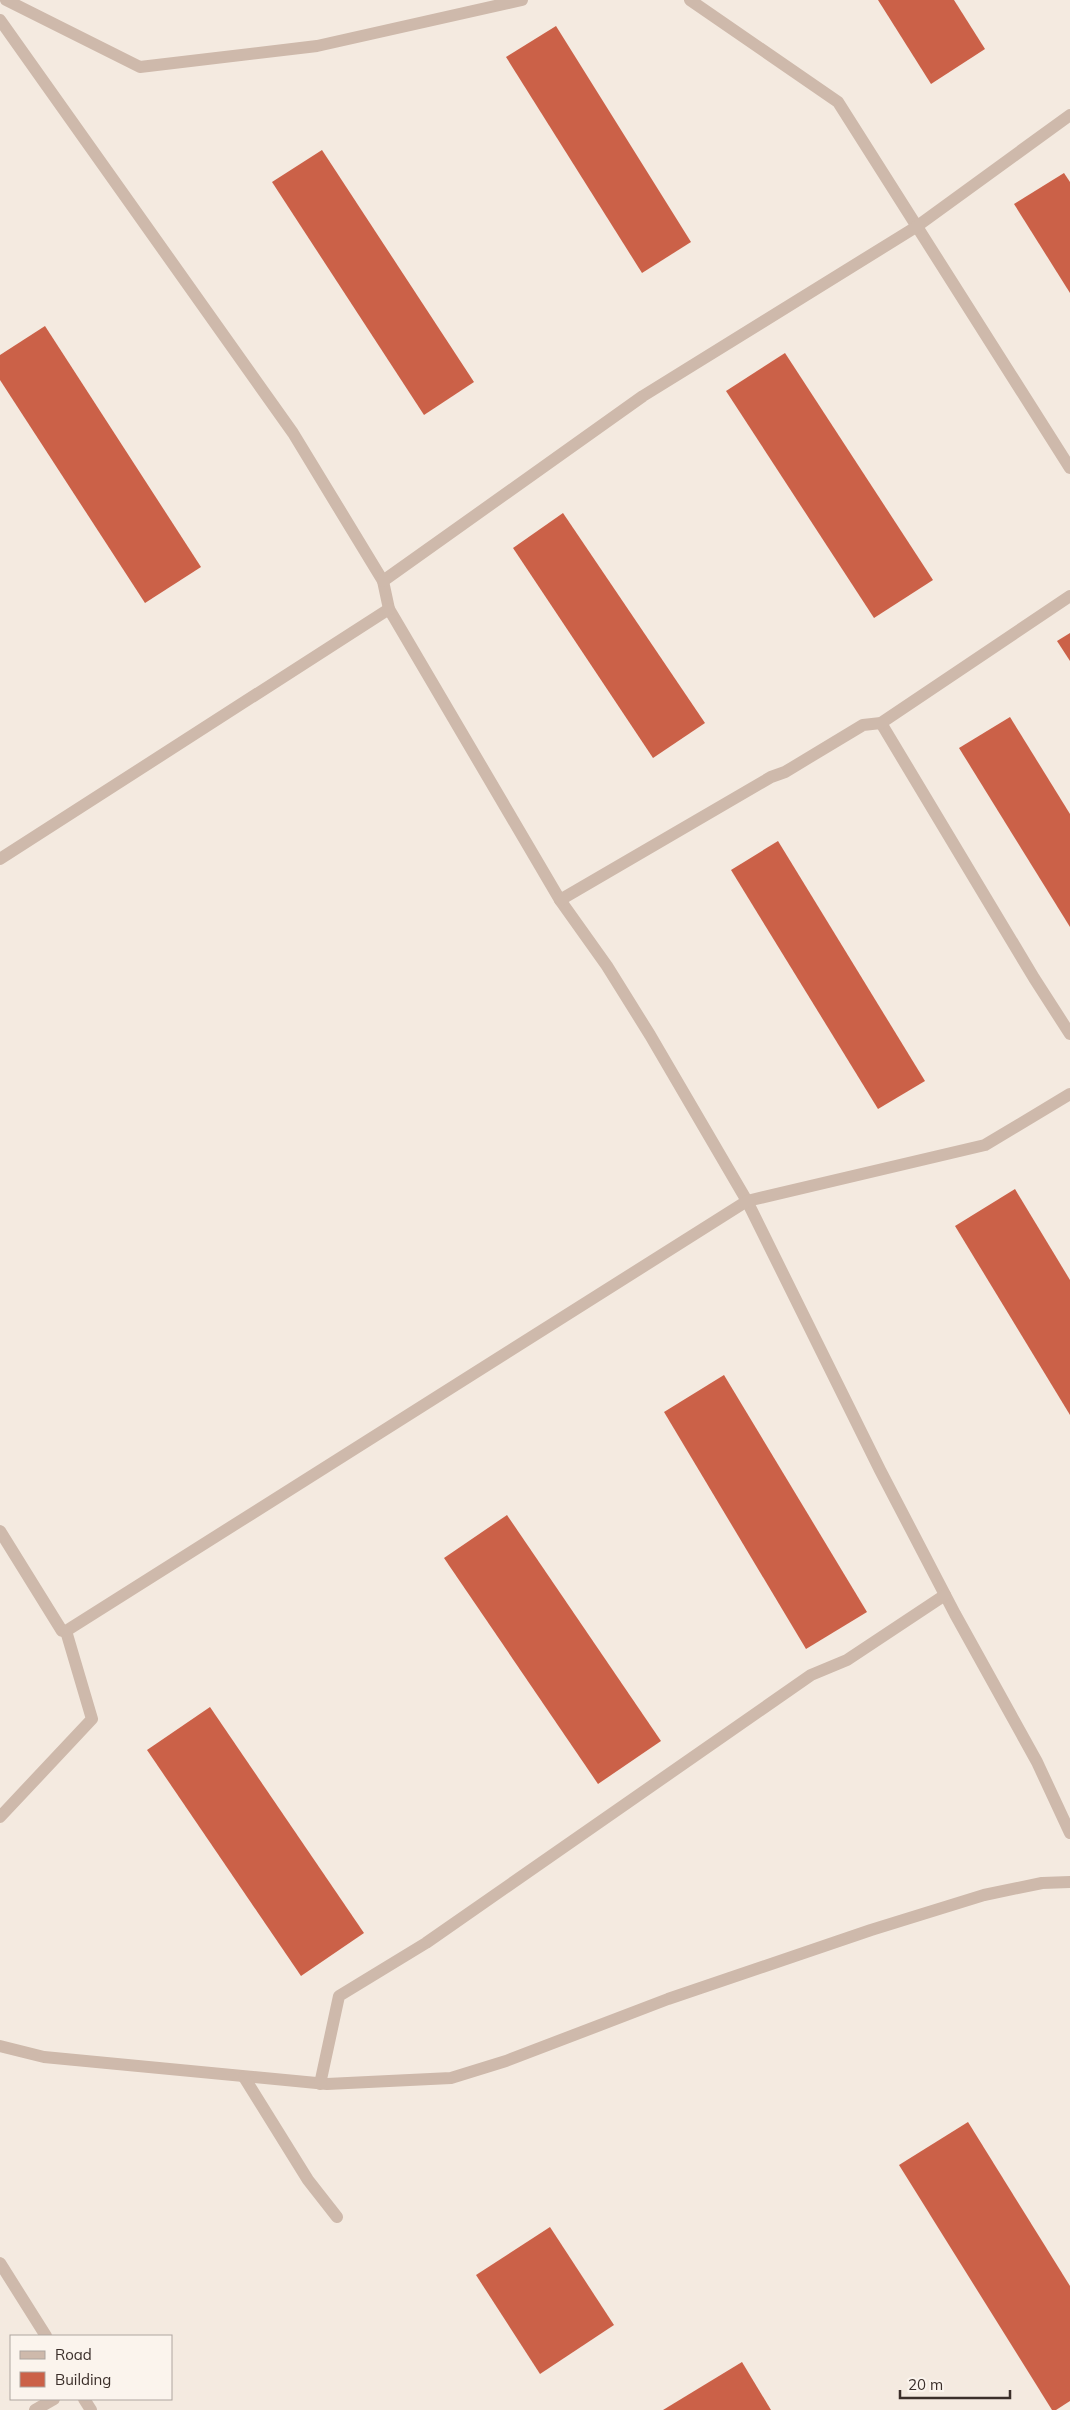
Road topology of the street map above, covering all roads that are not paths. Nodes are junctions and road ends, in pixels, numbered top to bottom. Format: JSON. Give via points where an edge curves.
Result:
{"nodes":[{"id":1,"x":6,"y":0,"type":"edge"},
{"id":2,"x":522,"y":0,"type":"edge"},
{"id":3,"x":690,"y":0,"type":"edge"},
{"id":4,"x":0,"y":20,"type":"edge"},
{"id":5,"x":1070,"y":115,"type":"edge"},
{"id":6,"x":916,"y":227,"type":"junction"},
{"id":7,"x":1070,"y":468,"type":"edge"},
{"id":8,"x":383,"y":581,"type":"junction"},
{"id":9,"x":1070,"y":596,"type":"edge"},
{"id":10,"x":389,"y":609,"type":"junction"},
{"id":11,"x":881,"y":723,"type":"junction"},
{"id":12,"x":0,"y":859,"type":"edge"},
{"id":13,"x":560,"y":900,"type":"junction"},
{"id":14,"x":1070,"y":1034,"type":"edge"},
{"id":15,"x":1070,"y":1094,"type":"edge"},
{"id":16,"x":747,"y":1201,"type":"junction"},
{"id":17,"x":0,"y":1531,"type":"edge"},
{"id":18,"x":945,"y":1595,"type":"junction"},
{"id":19,"x":66,"y":1631,"type":"junction"},
{"id":20,"x":0,"y":1817,"type":"edge"},
{"id":21,"x":1070,"y":1833,"type":"edge"},
{"id":22,"x":1070,"y":1882,"type":"edge"},
{"id":23,"x":0,"y":2046,"type":"edge"},
{"id":24,"x":244,"y":2077,"type":"junction"},
{"id":25,"x":320,"y":2084,"type":"junction"},
{"id":26,"x":338,"y":2217,"type":"dead end"},
{"id":27,"x":0,"y":2262,"type":"edge"},
{"id":28,"x":45,"y":2335,"type":"edge"},
{"id":29,"x":52,"y":2400,"type":"edge"},
{"id":30,"x":35,"y":2410,"type":"edge"}],
"edges":[{"from":1,"to":2,"type":"street","via":[[140,66],[317,46]]},
{"from":3,"to":6,"type":"street","via":[[838,102]]},
{"from":4,"to":8,"type":"street","via":[[293,433]]},
{"from":5,"to":6,"type":"street"},
{"from":6,"to":7,"type":"street"},
{"from":6,"to":8,"type":"street","via":[[643,396]]},
{"from":8,"to":10,"type":"street"},
{"from":9,"to":11,"type":"street"},
{"from":10,"to":12,"type":"street"},
{"from":10,"to":13,"type":"street"},
{"from":11,"to":13,"type":"street","via":[[863,725]]},
{"from":11,"to":14,"type":"street"},
{"from":13,"to":16,"type":"street","via":[[650,1035]]},
{"from":15,"to":16,"type":"street","via":[[985,1145]]},
{"from":16,"to":18,"type":"street"},
{"from":16,"to":19,"type":"street"},
{"from":17,"to":19,"type":"street","via":[[62,1631]]},
{"from":18,"to":21,"type":"street","via":[[1037,1762]]},
{"from":18,"to":25,"type":"street","via":[[847,1660],[810,1675],[426,1943],[339,1996]]},
{"from":19,"to":20,"type":"street","via":[[92,1719]]},
{"from":22,"to":25,"type":"street","via":[[1042,1883],[984,1895],[871,1930],[451,2078]]},
{"from":23,"to":24,"type":"street","via":[[44,2057]]},
{"from":24,"to":25,"type":"street"},
{"from":24,"to":26,"type":"street","via":[[308,2180]]},
{"from":27,"to":28,"type":"street"},
{"from":29,"to":30,"type":"street"}]}
